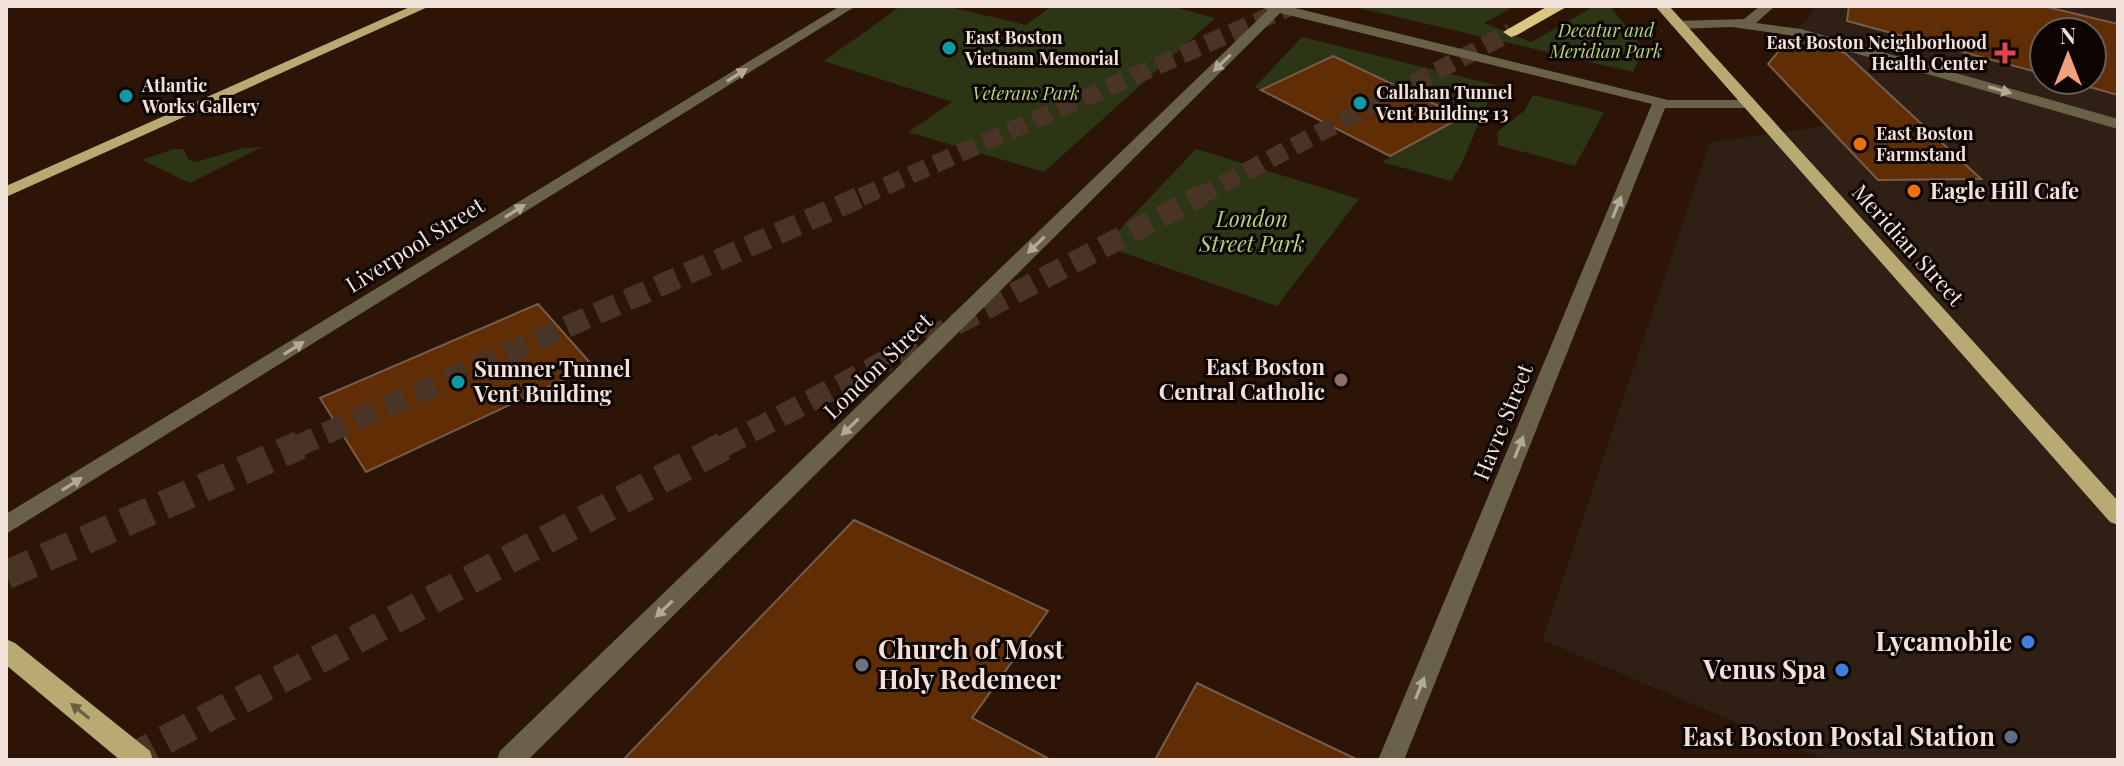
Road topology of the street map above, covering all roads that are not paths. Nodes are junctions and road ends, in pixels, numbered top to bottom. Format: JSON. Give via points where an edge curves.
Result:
{"nodes":[{"id":1,"x":423,"y":6,"type":"edge"},
{"id":2,"x":849,"y":6,"type":"edge"},
{"id":3,"x":1560,"y":6,"type":"edge"},
{"id":4,"x":1662,"y":6,"type":"edge"},
{"id":5,"x":1768,"y":6,"type":"edge"},
{"id":6,"x":1275,"y":7,"type":"edge"},
{"id":7,"x":1734,"y":24,"type":"junction"},
{"id":8,"x":1678,"y":25,"type":"junction"},
{"id":9,"x":1511,"y":32,"type":"tunnel mouth"},
{"id":10,"x":1660,"y":102,"type":"junction"},
{"id":11,"x":1749,"y":104,"type":"junction"},
{"id":12,"x":2118,"y":124,"type":"edge"},
{"id":13,"x":6,"y":192,"type":"edge"},
{"id":14,"x":2118,"y":516,"type":"edge"},
{"id":15,"x":6,"y":525,"type":"edge"},
{"id":16,"x":6,"y":650,"type":"edge"},
{"id":17,"x":140,"y":760,"type":"edge"},
{"id":18,"x":510,"y":760,"type":"edge"},
{"id":19,"x":1391,"y":760,"type":"edge"}],
"edges":[{"from":1,"to":13,"type":"main road"},
{"from":15,"to":2,"type":"street","name":"Liverpool Street","one_way":true},
{"from":3,"to":9,"type":"highway"},
{"from":4,"to":8,"type":"main road","name":"Meridian Street"},
{"from":5,"to":7,"type":"street","via":[[1751,22]]},
{"from":6,"to":10,"type":"street"},
{"from":6,"to":18,"type":"street","name":"London Street","one_way":true},
{"from":7,"to":8,"type":"street"},
{"from":7,"to":12,"type":"street","one_way":true,"via":[[1796,32]]},
{"from":8,"to":11,"type":"main road","name":"Meridian Street"},
{"from":10,"to":11,"type":"street"},
{"from":19,"to":10,"type":"street","name":"Havre Street","one_way":true},
{"from":11,"to":14,"type":"main road","name":"Meridian Street"},
{"from":17,"to":16,"type":"main road","one_way":true}]}
